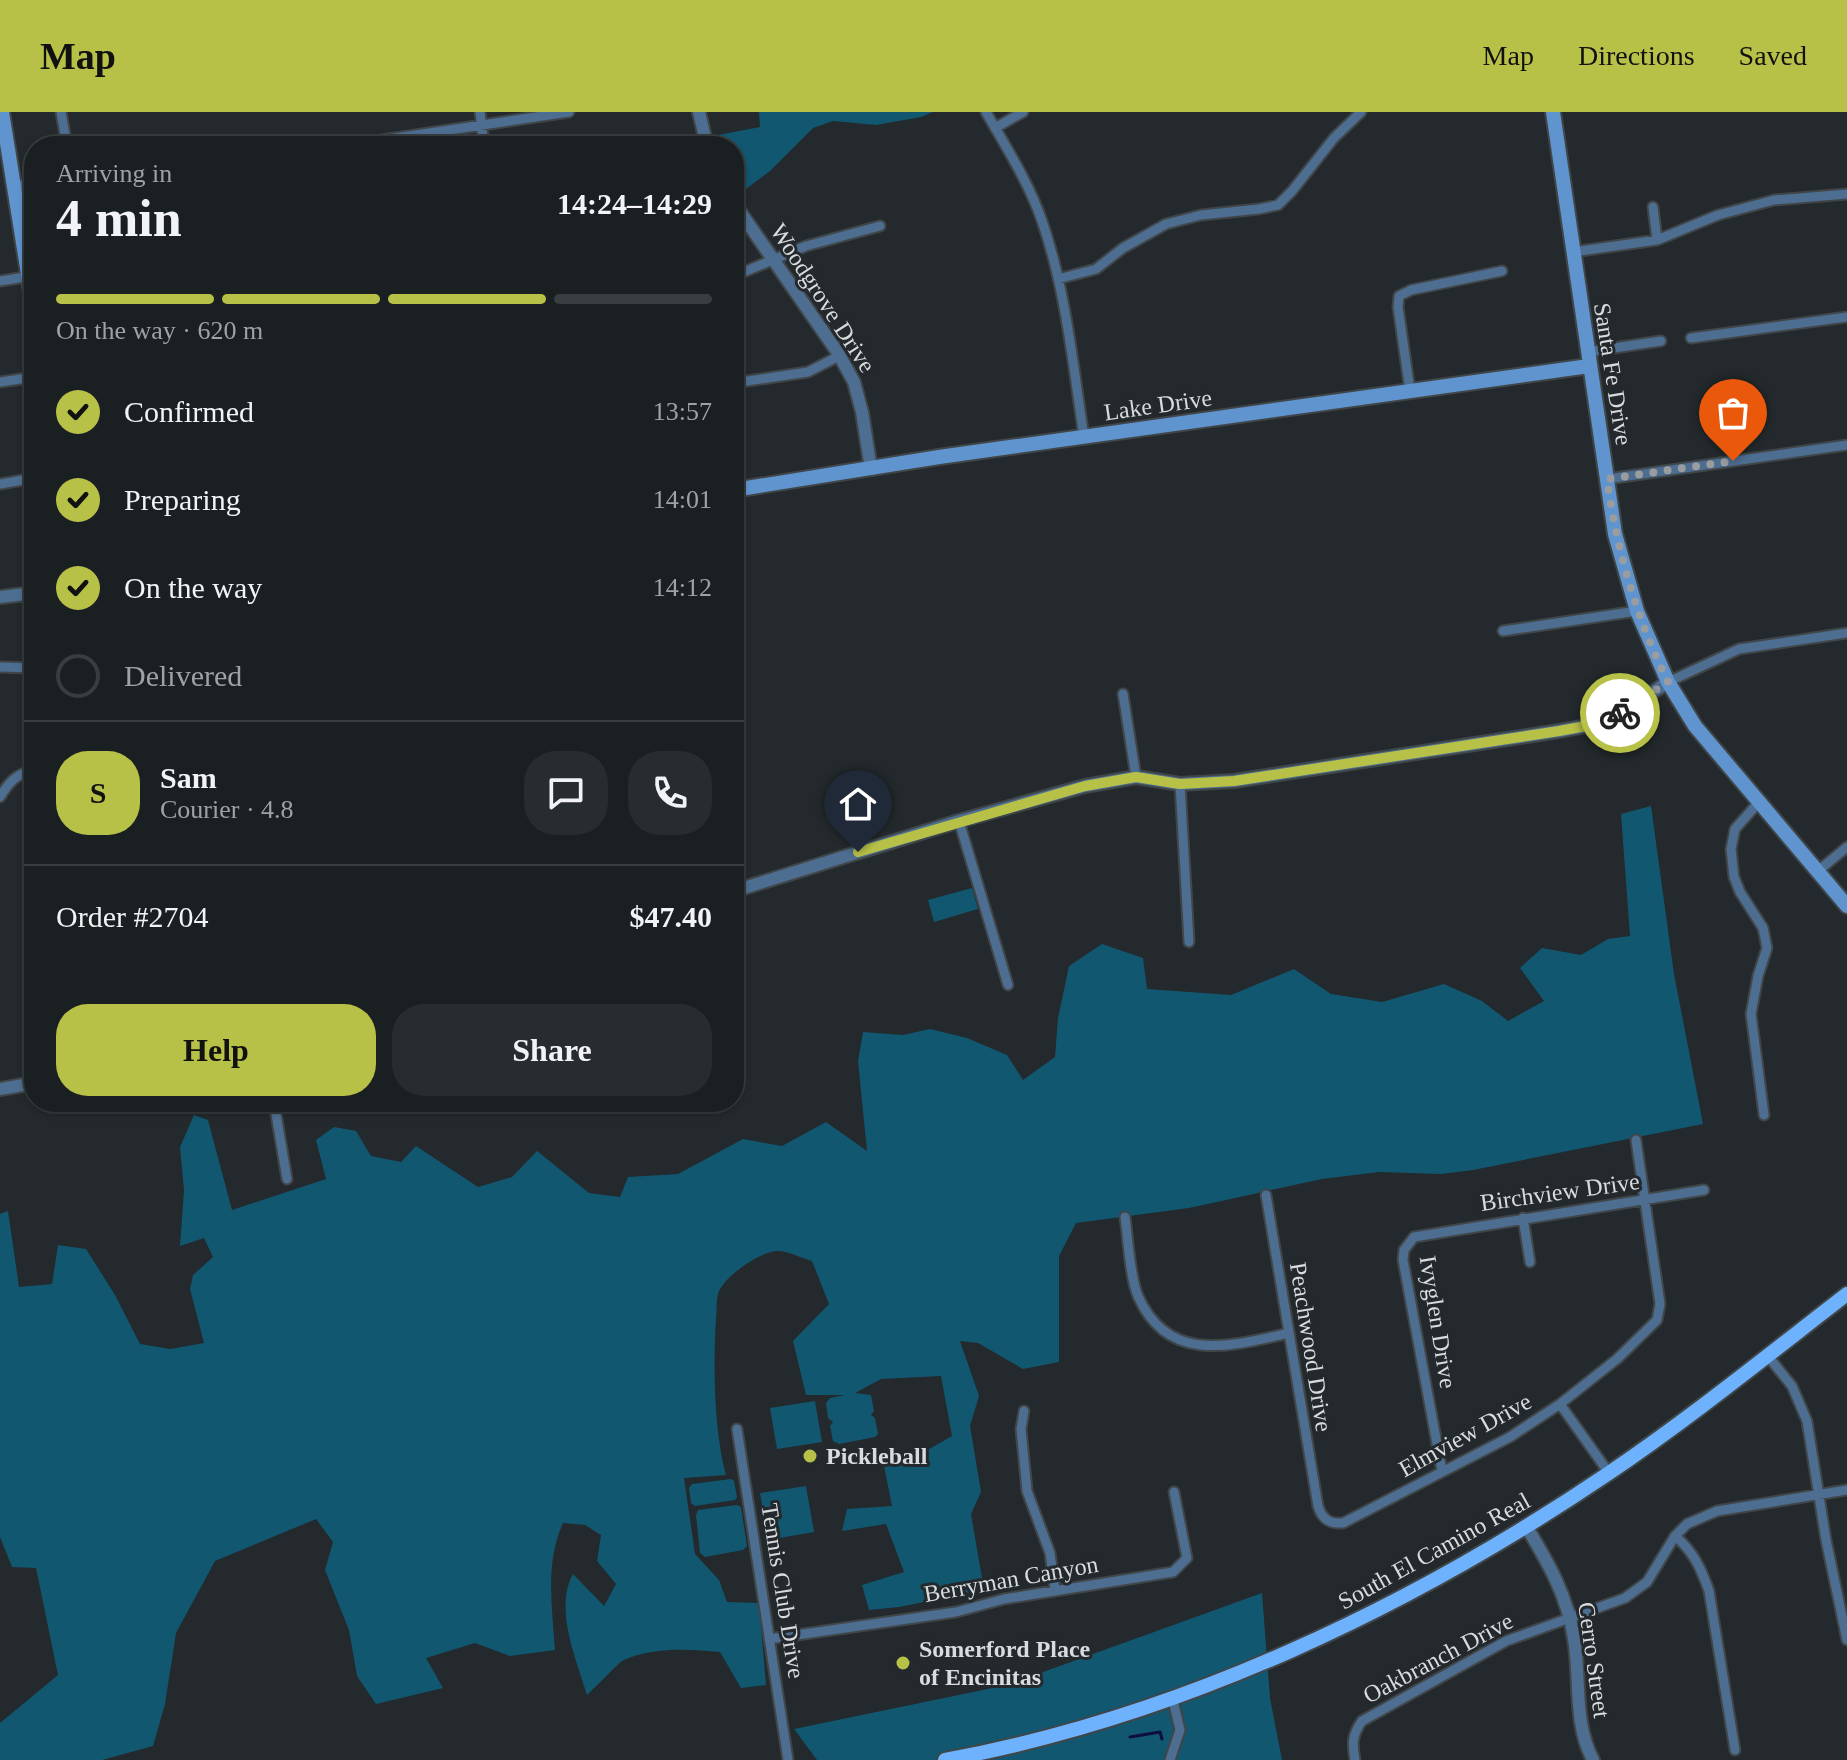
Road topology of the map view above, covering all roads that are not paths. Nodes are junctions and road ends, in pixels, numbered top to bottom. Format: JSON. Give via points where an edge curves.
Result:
{"nodes":[{"id":1,"x":2,"y":112,"type":"edge"},
{"id":2,"x":61,"y":112,"type":"edge"},
{"id":3,"x":480,"y":112,"type":"edge"},
{"id":4,"x":569,"y":112,"type":"edge"},
{"id":5,"x":699,"y":112,"type":"edge"},
{"id":6,"x":986,"y":112,"type":"edge"},
{"id":7,"x":1023,"y":112,"type":"edge"},
{"id":8,"x":1361,"y":112,"type":"edge"},
{"id":9,"x":1553,"y":112,"type":"edge"},
{"id":10,"x":482,"y":125,"type":"junction"},
{"id":11,"x":995,"y":128,"type":"junction"},
{"id":12,"x":65,"y":136,"type":"edge"},
{"id":13,"x":409,"y":136,"type":"edge"},
{"id":14,"x":483,"y":136,"type":"edge"},
{"id":15,"x":705,"y":136,"type":"edge"},
{"id":16,"x":24,"y":184,"type":"edge"},
{"id":17,"x":14,"y":186,"type":"junction"},
{"id":18,"x":1847,"y":194,"type":"edge"},
{"id":19,"x":1653,"y":207,"type":"dead end"},
{"id":20,"x":744,"y":217,"type":"edge"},
{"id":21,"x":880,"y":226,"type":"dead end"},
{"id":22,"x":24,"y":239,"type":"edge"},
{"id":23,"x":1657,"y":240,"type":"junction"},
{"id":24,"x":1573,"y":252,"type":"junction"},
{"id":25,"x":775,"y":260,"type":"junction"},
{"id":26,"x":1502,"y":271,"type":"dead end"},
{"id":27,"x":744,"y":272,"type":"edge"},
{"id":28,"x":24,"y":277,"type":"edge"},
{"id":29,"x":1058,"y":279,"type":"junction"},
{"id":30,"x":0,"y":281,"type":"edge"},
{"id":31,"x":1847,"y":317,"type":"edge"},
{"id":32,"x":1691,"y":338,"type":"dead end"},
{"id":33,"x":1661,"y":341,"type":"dead end"},
{"id":34,"x":839,"y":356,"type":"junction"},
{"id":35,"x":1588,"y":359,"type":"junction"},
{"id":36,"x":24,"y":378,"type":"edge"},
{"id":37,"x":0,"y":382,"type":"edge"},
{"id":38,"x":744,"y":382,"type":"edge"},
{"id":39,"x":1410,"y":391,"type":"junction"},
{"id":40,"x":1084,"y":437,"type":"junction"},
{"id":41,"x":1847,"y":445,"type":"edge"},
{"id":42,"x":871,"y":469,"type":"junction"},
{"id":43,"x":1607,"y":479,"type":"junction"},
{"id":44,"x":24,"y":480,"type":"edge"},
{"id":45,"x":0,"y":484,"type":"edge"},
{"id":46,"x":744,"y":488,"type":"edge"},
{"id":47,"x":24,"y":594,"type":"edge"},
{"id":48,"x":0,"y":597,"type":"edge"},
{"id":49,"x":1637,"y":611,"type":"junction"},
{"id":50,"x":1503,"y":631,"type":"dead end"},
{"id":51,"x":1847,"y":633,"type":"edge"},
{"id":52,"x":0,"y":667,"type":"edge"},
{"id":53,"x":24,"y":668,"type":"edge"},
{"id":54,"x":1668,"y":682,"type":"junction"},
{"id":55,"x":1123,"y":694,"type":"dead end"},
{"id":56,"x":24,"y":774,"type":"edge"},
{"id":57,"x":1136,"y":777,"type":"junction"},
{"id":58,"x":1180,"y":784,"type":"junction"},
{"id":59,"x":0,"y":797,"type":"edge"},
{"id":60,"x":1758,"y":803,"type":"junction"},
{"id":61,"x":959,"y":821,"type":"junction"},
{"id":62,"x":1847,"y":847,"type":"edge"},
{"id":63,"x":1818,"y":871,"type":"junction"},
{"id":64,"x":744,"y":888,"type":"edge"},
{"id":65,"x":1847,"y":906,"type":"edge"},
{"id":66,"x":1189,"y":942,"type":"dead end"},
{"id":67,"x":1008,"y":985,"type":"dead end"},
{"id":68,"x":24,"y":1085,"type":"edge"},
{"id":69,"x":0,"y":1089,"type":"edge"},
{"id":70,"x":276,"y":1112,"type":"edge"},
{"id":71,"x":1764,"y":1115,"type":"dead end"},
{"id":72,"x":1636,"y":1140,"type":"dead end"},
{"id":73,"x":287,"y":1179,"type":"dead end"},
{"id":74,"x":1704,"y":1190,"type":"dead end"},
{"id":75,"x":1266,"y":1195,"type":"dead end"},
{"id":76,"x":1645,"y":1200,"type":"junction"},
{"id":77,"x":1125,"y":1217,"type":"dead end"},
{"id":78,"x":1523,"y":1218,"type":"junction"},
{"id":79,"x":1422,"y":1234,"type":"joint"},
{"id":80,"x":1530,"y":1262,"type":"dead end"},
{"id":81,"x":1847,"y":1294,"type":"edge"},
{"id":82,"x":1289,"y":1333,"type":"junction"},
{"id":83,"x":1767,"y":1355,"type":"junction"},
{"id":84,"x":1560,"y":1404,"type":"junction"},
{"id":85,"x":1024,"y":1411,"type":"dead end"},
{"id":86,"x":737,"y":1429,"type":"dead end"},
{"id":87,"x":1442,"y":1471,"type":"junction"},
{"id":88,"x":1609,"y":1473,"type":"junction"},
{"id":89,"x":1847,"y":1490,"type":"edge"},
{"id":90,"x":1174,"y":1492,"type":"dead end"},
{"id":91,"x":1820,"y":1494,"type":"junction"},
{"id":92,"x":1318,"y":1506,"type":"joint"},
{"id":93,"x":1526,"y":1526,"type":"junction"},
{"id":94,"x":1675,"y":1536,"type":"junction"},
{"id":95,"x":1055,"y":1590,"type":"junction"},
{"id":96,"x":1571,"y":1620,"type":"junction"},
{"id":97,"x":769,"y":1639,"type":"junction"},
{"id":98,"x":1847,"y":1640,"type":"edge"},
{"id":99,"x":1172,"y":1696,"type":"junction"},
{"id":100,"x":1735,"y":1750,"type":"dead end"},
{"id":101,"x":788,"y":1760,"type":"edge"},
{"id":102,"x":945,"y":1760,"type":"edge"},
{"id":103,"x":1170,"y":1760,"type":"edge"},
{"id":104,"x":1355,"y":1760,"type":"edge"},
{"id":105,"x":1593,"y":1760,"type":"edge"}],
"edges":[{"from":1,"to":17,"type":"main road"},
{"from":2,"to":12,"type":"street"},
{"from":3,"to":10,"type":"street"},
{"from":4,"to":10,"type":"street"},
{"from":5,"to":15,"type":"street"},
{"from":6,"to":11,"type":"street"},
{"from":7,"to":11,"type":"street"},
{"from":8,"to":29,"type":"street","via":[[1278,205],[1166,224],[1096,269]]},
{"from":9,"to":24,"type":"main road","name":"Santa Fe Drive"},
{"from":10,"to":13,"type":"street"},
{"from":10,"to":14,"type":"street"},
{"from":11,"to":29,"type":"street","via":[[1034,201]]},
{"from":16,"to":17,"type":"street"},
{"from":17,"to":22,"type":"main road"},
{"from":18,"to":23,"type":"street","via":[[1774,200]]},
{"from":19,"to":23,"type":"street"},
{"from":20,"to":25,"type":"street","name":"Woodgrove Drive"},
{"from":21,"to":25,"type":"street"},
{"from":23,"to":24,"type":"street"},
{"from":24,"to":35,"type":"main road","name":"Santa Fe Drive"},
{"from":25,"to":27,"type":"street"},
{"from":25,"to":34,"type":"street","name":"Woodgrove Drive"},
{"from":26,"to":39,"type":"street","via":[[1399,296]]},
{"from":28,"to":30,"type":"street"},
{"from":29,"to":40,"type":"street"},
{"from":31,"to":32,"type":"street"},
{"from":33,"to":35,"type":"street"},
{"from":34,"to":38,"type":"street","via":[[808,372]]},
{"from":34,"to":42,"type":"street","name":"Woodgrove Drive","via":[[854,382]]},
{"from":35,"to":39,"type":"main road","name":"Lake Drive"},
{"from":35,"to":43,"type":"main road","name":"Santa Fe Drive"},
{"from":36,"to":37,"type":"street"},
{"from":39,"to":40,"type":"main road","name":"Lake Drive"},
{"from":40,"to":42,"type":"main road","name":"Lake Drive"},
{"from":41,"to":43,"type":"street"},
{"from":42,"to":46,"type":"main road","name":"Lake Drive"},
{"from":43,"to":49,"type":"main road","name":"Santa Fe Drive","via":[[1615,534]]},
{"from":44,"to":45,"type":"street"},
{"from":47,"to":48,"type":"street"},
{"from":49,"to":50,"type":"street"},
{"from":49,"to":54,"type":"main road","name":"Santa Fe Drive"},
{"from":51,"to":54,"type":"street","via":[[1739,649]]},
{"from":52,"to":53,"type":"street"},
{"from":54,"to":58,"type":"street","via":[[1597,724],[1401,758]]},
{"from":54,"to":60,"type":"main road","name":"Santa Fe Drive","via":[[1695,726]]},
{"from":55,"to":57,"type":"street"},
{"from":56,"to":59,"type":"street","via":[[8,783]]},
{"from":57,"to":58,"type":"street"},
{"from":57,"to":61,"type":"street"},
{"from":58,"to":66,"type":"street"},
{"from":60,"to":63,"type":"main road","name":"Santa Fe Drive"},
{"from":60,"to":71,"type":"street","via":[[1735,829],[1731,849],[1734,877],[1763,928],[1767,948],[1751,1014]]},
{"from":61,"to":64,"type":"street"},
{"from":61,"to":67,"type":"street"},
{"from":62,"to":63,"type":"street"},
{"from":63,"to":65,"type":"main road","name":"Santa Fe Drive"},
{"from":68,"to":69,"type":"street"},
{"from":70,"to":73,"type":"street"},
{"from":72,"to":76,"type":"street"},
{"from":74,"to":76,"type":"street","name":"Birchview Drive"},
{"from":75,"to":82,"type":"street","name":"Peachwood Drive"},
{"from":76,"to":78,"type":"street","name":"Birchview Drive"},
{"from":76,"to":84,"type":"street","name":"Elmview Drive","via":[[1658,1316],[1617,1359]]},
{"from":77,"to":82,"type":"street","via":[[1137,1294],[1150,1317],[1168,1333],[1202,1347]]},
{"from":78,"to":79,"type":"street","name":"Birchview Drive"},
{"from":78,"to":80,"type":"street"},
{"from":79,"to":87,"type":"street","name":"Ivyglen Drive","via":[[1404,1250],[1403,1260]]},
{"from":81,"to":83,"type":"main road","name":"South El Camino Real"},
{"from":82,"to":92,"type":"street","name":"Peachwood Drive"},
{"from":83,"to":88,"type":"main road","name":"South El Camino Real"},
{"from":83,"to":91,"type":"street","via":[[1804,1410]]},
{"from":84,"to":87,"type":"street","name":"Elmview Drive","via":[[1510,1437]]},
{"from":84,"to":88,"type":"street"},
{"from":85,"to":95,"type":"street","via":[[1027,1491],[1050,1553]]},
{"from":86,"to":97,"type":"street","name":"Tennis Club Drive"},
{"from":87,"to":92,"type":"street","name":"Elmview Drive","via":[[1343,1523],[1326,1520]]},
{"from":88,"to":93,"type":"main road","name":"South El Camino Real"},
{"from":89,"to":91,"type":"street","name":"Oakbranch Drive"},
{"from":90,"to":95,"type":"street","name":"Berryman Canyon","via":[[1187,1553],[1181,1567]]},
{"from":91,"to":94,"type":"street","name":"Oakbranch Drive","via":[[1717,1511],[1687,1524]]},
{"from":91,"to":98,"type":"street"},
{"from":93,"to":96,"type":"street","name":"Cerro Street"},
{"from":93,"to":99,"type":"main road","name":"South El Camino Real","via":[[1416,1592],[1338,1630]]},
{"from":94,"to":96,"type":"street","name":"Oakbranch Drive","via":[[1647,1582],[1625,1598]]},
{"from":94,"to":100,"type":"street","via":[[1701,1567],[1709,1591]]},
{"from":95,"to":97,"type":"street","name":"Berryman Canyon","via":[[956,1612]]},
{"from":96,"to":104,"type":"street","name":"Oakbranch Drive","via":[[1506,1641],[1362,1721],[1352,1744]]},
{"from":96,"to":105,"type":"street","name":"Cerro Street","via":[[1581,1728]]},
{"from":97,"to":101,"type":"street","name":"Tennis Club Drive"},
{"from":99,"to":102,"type":"main road","name":"South El Camino Real","via":[[1070,1731]]},
{"from":99,"to":103,"type":"street","via":[[1180,1730]]}]}
